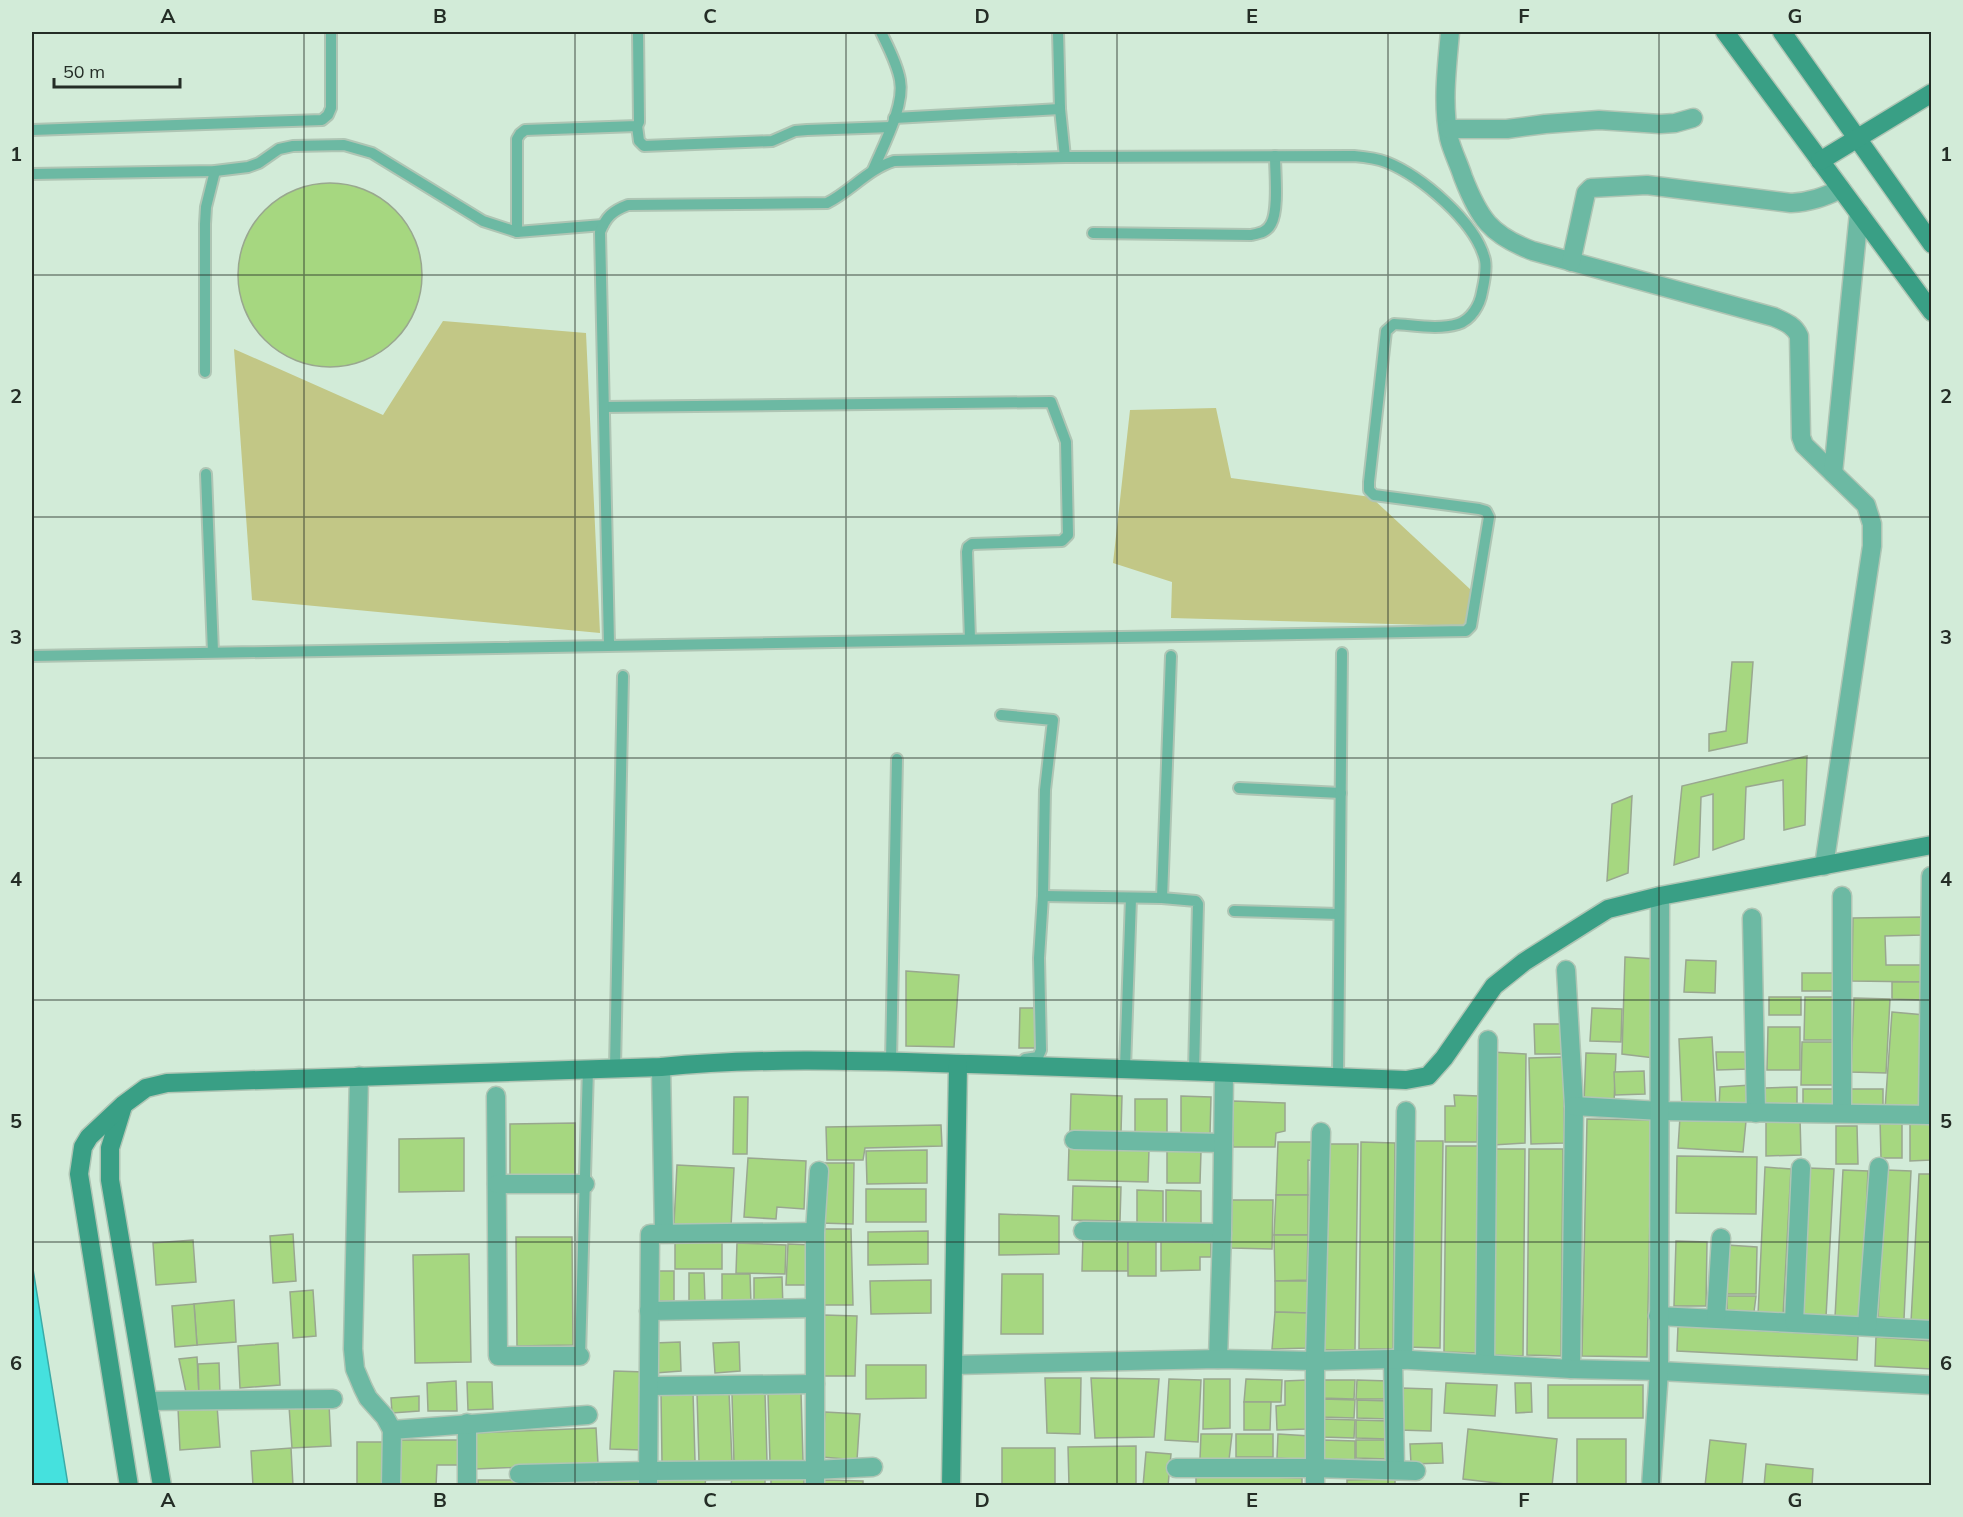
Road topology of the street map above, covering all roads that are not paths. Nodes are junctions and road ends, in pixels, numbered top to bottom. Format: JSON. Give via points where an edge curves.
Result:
{"nodes":[{"id":1,"x":331,"y":32,"type":"edge"},
{"id":2,"x":638,"y":32,"type":"edge"},
{"id":3,"x":881,"y":32,"type":"edge"},
{"id":4,"x":1058,"y":32,"type":"edge"},
{"id":5,"x":1450,"y":32,"type":"edge"},
{"id":6,"x":1725,"y":32,"type":"edge"},
{"id":7,"x":1782,"y":32,"type":"edge"},
{"id":8,"x":1932,"y":93,"type":"edge"},
{"id":9,"x":1060,"y":109,"type":"junction"},
{"id":10,"x":1693,"y":118,"type":"dead end"},
{"id":11,"x":893,"y":123,"type":"junction"},
{"id":12,"x":637,"y":126,"type":"junction"},
{"id":13,"x":1448,"y":129,"type":"junction"},
{"id":14,"x":32,"y":130,"type":"edge"},
{"id":15,"x":1857,"y":137,"type":"junction"},
{"id":16,"x":1275,"y":156,"type":"junction"},
{"id":17,"x":1065,"y":157,"type":"junction"},
{"id":18,"x":1820,"y":161,"type":"junction"},
{"id":19,"x":215,"y":171,"type":"junction"},
{"id":20,"x":873,"y":171,"type":"junction"},
{"id":21,"x":32,"y":174,"type":"edge"},
{"id":22,"x":1841,"y":189,"type":"junction"},
{"id":23,"x":1859,"y":213,"type":"junction"},
{"id":24,"x":603,"y":225,"type":"junction"},
{"id":25,"x":517,"y":232,"type":"junction"},
{"id":26,"x":1093,"y":233,"type":"dead end"},
{"id":27,"x":1932,"y":244,"type":"edge"},
{"id":28,"x":1571,"y":262,"type":"junction"},
{"id":29,"x":1932,"y":312,"type":"edge"},
{"id":30,"x":205,"y":372,"type":"dead end"},
{"id":31,"x":604,"y":407,"type":"junction"},
{"id":32,"x":1833,"y":473,"type":"junction"},
{"id":33,"x":206,"y":474,"type":"dead end"},
{"id":34,"x":970,"y":639,"type":"junction"},
{"id":35,"x":609,"y":644,"type":"junction"},
{"id":36,"x":213,"y":652,"type":"junction"},
{"id":37,"x":1342,"y":653,"type":"dead end"},
{"id":38,"x":32,"y":656,"type":"edge"},
{"id":39,"x":1171,"y":656,"type":"dead end"},
{"id":40,"x":623,"y":676,"type":"dead end"},
{"id":41,"x":1001,"y":715,"type":"dead end"},
{"id":42,"x":897,"y":759,"type":"dead end"},
{"id":43,"x":1239,"y":788,"type":"dead end"},
{"id":44,"x":1341,"y":793,"type":"junction"},
{"id":45,"x":1932,"y":845,"type":"edge"},
{"id":46,"x":1824,"y":866,"type":"junction"},
{"id":47,"x":1931,"y":876,"type":"edge"},
{"id":48,"x":1043,"y":896,"type":"junction"},
{"id":49,"x":1660,"y":896,"type":"junction"},
{"id":50,"x":1842,"y":896,"type":"dead end"},
{"id":51,"x":1131,"y":898,"type":"junction"},
{"id":52,"x":1162,"y":898,"type":"junction"},
{"id":53,"x":1234,"y":910,"type":"dead end"},
{"id":54,"x":1339,"y":914,"type":"junction"},
{"id":55,"x":1752,"y":918,"type":"dead end"},
{"id":56,"x":1566,"y":970,"type":"dead end"},
{"id":57,"x":1488,"y":1040,"type":"dead end"},
{"id":58,"x":960,"y":1060,"type":"junction"},
{"id":59,"x":891,"y":1061,"type":"junction"},
{"id":60,"x":661,"y":1067,"type":"junction"},
{"id":61,"x":588,"y":1068,"type":"junction"},
{"id":62,"x":615,"y":1068,"type":"junction"},
{"id":63,"x":1125,"y":1068,"type":"junction"},
{"id":64,"x":1194,"y":1071,"type":"junction"},
{"id":65,"x":1224,"y":1073,"type":"junction"},
{"id":66,"x":359,"y":1076,"type":"junction"},
{"id":67,"x":1338,"y":1077,"type":"junction"},
{"id":68,"x":496,"y":1095,"type":"dead end"},
{"id":69,"x":123,"y":1105,"type":"junction"},
{"id":70,"x":1574,"y":1106,"type":"junction"},
{"id":71,"x":1406,"y":1111,"type":"dead end"},
{"id":72,"x":1660,"y":1112,"type":"junction"},
{"id":73,"x":1756,"y":1113,"type":"junction"},
{"id":74,"x":1842,"y":1113,"type":"junction"},
{"id":75,"x":1930,"y":1115,"type":"edge"},
{"id":76,"x":1321,"y":1132,"type":"dead end"},
{"id":77,"x":1074,"y":1140,"type":"dead end"},
{"id":78,"x":1223,"y":1143,"type":"junction"},
{"id":79,"x":1879,"y":1167,"type":"dead end"},
{"id":80,"x":1801,"y":1168,"type":"dead end"},
{"id":81,"x":819,"y":1171,"type":"dead end"},
{"id":82,"x":497,"y":1184,"type":"junction"},
{"id":83,"x":585,"y":1184,"type":"junction"},
{"id":84,"x":1083,"y":1231,"type":"dead end"},
{"id":85,"x":815,"y":1232,"type":"junction"},
{"id":86,"x":664,"y":1233,"type":"junction"},
{"id":87,"x":1222,"y":1233,"type":"junction"},
{"id":88,"x":1721,"y":1238,"type":"dead end"},
{"id":89,"x":815,"y":1308,"type":"junction"},
{"id":90,"x":649,"y":1311,"type":"junction"},
{"id":91,"x":1658,"y":1316,"type":"junction"},
{"id":92,"x":1716,"y":1317,"type":"junction"},
{"id":93,"x":1794,"y":1322,"type":"junction"},
{"id":94,"x":1868,"y":1326,"type":"junction"},
{"id":95,"x":1932,"y":1330,"type":"edge"},
{"id":96,"x":580,"y":1356,"type":"joint"},
{"id":97,"x":1218,"y":1359,"type":"junction"},
{"id":98,"x":1398,"y":1359,"type":"junction"},
{"id":99,"x":1315,"y":1361,"type":"junction"},
{"id":100,"x":1485,"y":1364,"type":"junction"},
{"id":101,"x":954,"y":1365,"type":"junction"},
{"id":102,"x":1571,"y":1369,"type":"junction"},
{"id":103,"x":1659,"y":1371,"type":"junction"},
{"id":104,"x":815,"y":1384,"type":"junction"},
{"id":105,"x":1932,"y":1385,"type":"edge"},
{"id":106,"x":649,"y":1386,"type":"junction"},
{"id":107,"x":333,"y":1399,"type":"dead end"},
{"id":108,"x":148,"y":1401,"type":"junction"},
{"id":109,"x":588,"y":1415,"type":"dead end"},
{"id":110,"x":467,"y":1423,"type":"junction"},
{"id":111,"x":392,"y":1430,"type":"junction"},
{"id":112,"x":873,"y":1467,"type":"dead end"},
{"id":113,"x":1176,"y":1468,"type":"dead end"},
{"id":114,"x":1395,"y":1470,"type":"junction"},
{"id":115,"x":1416,"y":1471,"type":"dead end"},
{"id":116,"x":519,"y":1474,"type":"dead end"},
{"id":117,"x":1315,"y":1477,"type":"edge"},
{"id":118,"x":648,"y":1478,"type":"edge"},
{"id":119,"x":815,"y":1478,"type":"edge"},
{"id":120,"x":129,"y":1485,"type":"edge"},
{"id":121,"x":162,"y":1485,"type":"edge"},
{"id":122,"x":391,"y":1485,"type":"edge"},
{"id":123,"x":467,"y":1485,"type":"edge"},
{"id":124,"x":951,"y":1485,"type":"edge"},
{"id":125,"x":1651,"y":1485,"type":"edge"}],
"edges":[{"from":1,"to":14,"type":"lane","via":[[331,108],[322,120]]},
{"from":2,"to":12,"type":"lane"},
{"from":3,"to":11,"type":"lane","via":[[901,83]]},
{"from":4,"to":9,"type":"lane"},
{"from":5,"to":13,"type":"street","via":[[1445,91]]},
{"from":6,"to":18,"type":"street"},
{"from":7,"to":15,"type":"street"},
{"from":8,"to":15,"type":"street"},
{"from":9,"to":11,"type":"lane"},
{"from":9,"to":17,"type":"lane"},
{"from":10,"to":13,"type":"street","via":[[1660,124],[1599,120],[1507,129]]},
{"from":11,"to":12,"type":"lane","via":[[795,131],[772,141],[644,146],[639,141]]},
{"from":11,"to":20,"type":"lane"},
{"from":12,"to":25,"type":"lane","via":[[525,130],[520,134]]},
{"from":13,"to":28,"type":"street","via":[[1474,206],[1488,225],[1511,243]]},
{"from":15,"to":18,"type":"street"},
{"from":15,"to":27,"type":"street"},
{"from":16,"to":17,"type":"lane"},
{"from":16,"to":26,"type":"lane","via":[[1275,215],[1263,233]]},
{"from":16,"to":34,"type":"lane","via":[[1354,156],[1385,162],[1438,194],[1479,246],[1485,261],[1485,277],[1482,297],[1474,312],[1460,323],[1394,324],[1386,331],[1369,482],[1374,495],[1486,511],[1489,517],[1471,626],[1466,631]]},
{"from":17,"to":20,"type":"lane","via":[[894,161]]},
{"from":18,"to":22,"type":"street"},
{"from":19,"to":21,"type":"lane"},
{"from":19,"to":25,"type":"lane","via":[[248,167],[279,149],[293,146],[344,145],[372,153],[483,221]]},
{"from":19,"to":30,"type":"lane","via":[[205,224]]},
{"from":20,"to":24,"type":"lane","via":[[827,203],[628,205],[615,210]]},
{"from":22,"to":23,"type":"street"},
{"from":22,"to":28,"type":"street","via":[[1815,200],[1791,203],[1647,185],[1591,188],[1586,194]]},
{"from":23,"to":29,"type":"street"},
{"from":23,"to":32,"type":"street"},
{"from":24,"to":25,"type":"lane"},
{"from":24,"to":31,"type":"lane","via":[[600,232]]},
{"from":28,"to":32,"type":"street","via":[[1774,318],[1796,329],[1801,437],[1808,452]]},
{"from":31,"to":34,"type":"lane","via":[[1051,402],[1066,442],[1068,534],[1062,541],[968,547]]},
{"from":31,"to":35,"type":"lane"},
{"from":32,"to":46,"type":"street","via":[[1866,505],[1872,524],[1872,546]]},
{"from":33,"to":36,"type":"lane"},
{"from":34,"to":35,"type":"lane"},
{"from":35,"to":36,"type":"lane"},
{"from":36,"to":38,"type":"lane"},
{"from":37,"to":44,"type":"lane"},
{"from":39,"to":52,"type":"lane"},
{"from":40,"to":62,"type":"lane"},
{"from":41,"to":48,"type":"lane","via":[[1053,720],[1045,790]]},
{"from":42,"to":59,"type":"lane"},
{"from":43,"to":44,"type":"lane"},
{"from":44,"to":54,"type":"lane"},
{"from":45,"to":46,"type":"street"},
{"from":46,"to":49,"type":"street"},
{"from":47,"to":75,"type":"street"},
{"from":48,"to":51,"type":"lane"},
{"from":48,"to":58,"type":"lane","via":[[1038,1057]]},
{"from":49,"to":67,"type":"street","via":[[1608,909],[1517,968],[1494,986],[1428,1076],[1406,1080]]},
{"from":49,"to":72,"type":"street"},
{"from":50,"to":74,"type":"street"},
{"from":51,"to":52,"type":"lane"},
{"from":51,"to":63,"type":"lane"},
{"from":52,"to":64,"type":"lane","via":[[1193,900],[1198,904]]},
{"from":53,"to":54,"type":"lane"},
{"from":54,"to":67,"type":"lane"},
{"from":55,"to":73,"type":"street"},
{"from":56,"to":70,"type":"street"},
{"from":57,"to":100,"type":"street"},
{"from":58,"to":59,"type":"street"},
{"from":58,"to":63,"type":"street"},
{"from":58,"to":101,"type":"street"},
{"from":59,"to":60,"type":"street","via":[[713,1062]]},
{"from":60,"to":62,"type":"street"},
{"from":60,"to":86,"type":"street"},
{"from":61,"to":62,"type":"street"},
{"from":61,"to":66,"type":"street"},
{"from":61,"to":83,"type":"lane"},
{"from":63,"to":64,"type":"street"},
{"from":64,"to":65,"type":"street"},
{"from":65,"to":67,"type":"street"},
{"from":65,"to":78,"type":"street"},
{"from":66,"to":69,"type":"street","via":[[167,1083],[146,1088]]},
{"from":66,"to":111,"type":"street","via":[[355,1369],[368,1398]]},
{"from":68,"to":82,"type":"street"},
{"from":69,"to":108,"type":"street","via":[[110,1148],[110,1180]]},
{"from":69,"to":120,"type":"street","via":[[89,1137],[83,1147],[79,1174]]},
{"from":70,"to":72,"type":"street"},
{"from":70,"to":102,"type":"street"},
{"from":71,"to":98,"type":"street"},
{"from":72,"to":73,"type":"street"},
{"from":72,"to":91,"type":"street"},
{"from":73,"to":74,"type":"street"},
{"from":74,"to":75,"type":"street"},
{"from":76,"to":99,"type":"street"},
{"from":77,"to":78,"type":"street"},
{"from":78,"to":87,"type":"street"},
{"from":79,"to":94,"type":"street"},
{"from":80,"to":93,"type":"street"},
{"from":81,"to":85,"type":"street"},
{"from":82,"to":83,"type":"street"},
{"from":82,"to":96,"type":"street","via":[[498,1356]]},
{"from":83,"to":96,"type":"lane"},
{"from":84,"to":87,"type":"street"},
{"from":85,"to":86,"type":"street"},
{"from":85,"to":89,"type":"street"},
{"from":86,"to":90,"type":"street","via":[[650,1234]]},
{"from":87,"to":97,"type":"street"},
{"from":88,"to":92,"type":"street"},
{"from":89,"to":90,"type":"street"},
{"from":89,"to":104,"type":"street"},
{"from":90,"to":106,"type":"street"},
{"from":91,"to":92,"type":"street"},
{"from":91,"to":103,"type":"street"},
{"from":92,"to":93,"type":"street"},
{"from":93,"to":94,"type":"street"},
{"from":94,"to":95,"type":"street"},
{"from":97,"to":99,"type":"street"},
{"from":97,"to":101,"type":"street"},
{"from":98,"to":99,"type":"street"},
{"from":98,"to":100,"type":"street"},
{"from":98,"to":114,"type":"street"},
{"from":99,"to":117,"type":"street"},
{"from":100,"to":102,"type":"street"},
{"from":101,"to":124,"type":"street"},
{"from":102,"to":103,"type":"street"},
{"from":103,"to":105,"type":"street"},
{"from":103,"to":125,"type":"street"},
{"from":104,"to":106,"type":"street"},
{"from":104,"to":119,"type":"street"},
{"from":106,"to":118,"type":"street"},
{"from":107,"to":108,"type":"street"},
{"from":108,"to":121,"type":"street"},
{"from":109,"to":110,"type":"street"},
{"from":110,"to":111,"type":"street"},
{"from":110,"to":123,"type":"street"},
{"from":111,"to":122,"type":"street"},
{"from":112,"to":119,"type":"street"},
{"from":113,"to":117,"type":"street"},
{"from":114,"to":115,"type":"street"},
{"from":114,"to":117,"type":"street"},
{"from":116,"to":118,"type":"street"},
{"from":118,"to":119,"type":"street"}]}
